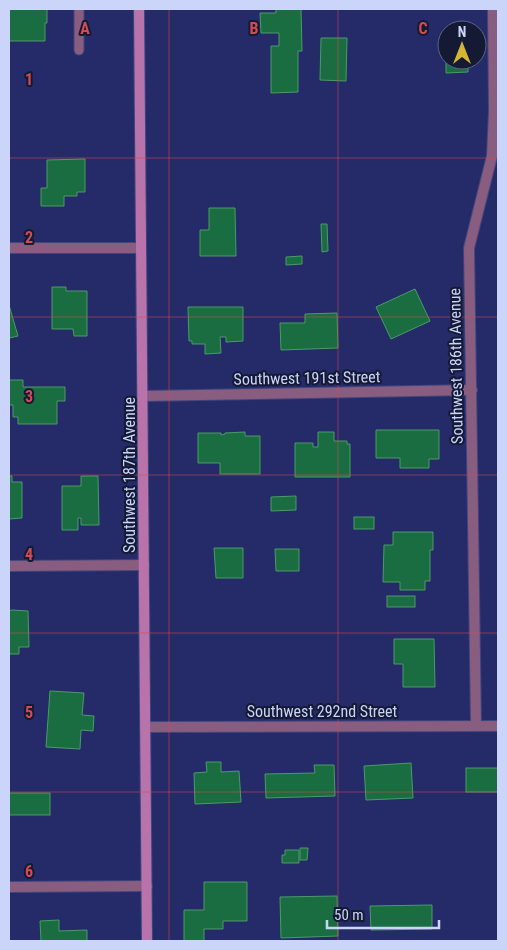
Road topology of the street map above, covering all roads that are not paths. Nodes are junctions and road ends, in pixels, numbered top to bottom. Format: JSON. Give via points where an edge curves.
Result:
{"nodes":[{"id":1,"x":79,"y":9,"type":"edge"},
{"id":2,"x":139,"y":9,"type":"edge"},
{"id":3,"x":493,"y":9,"type":"edge"},
{"id":4,"x":79,"y":50,"type":"dead end"},
{"id":5,"x":9,"y":248,"type":"edge"},
{"id":6,"x":141,"y":248,"type":"junction"},
{"id":7,"x":472,"y":390,"type":"junction"},
{"id":8,"x":143,"y":396,"type":"junction"},
{"id":9,"x":144,"y":565,"type":"junction"},
{"id":10,"x":9,"y":566,"type":"edge"},
{"id":11,"x":476,"y":726,"type":"junction"},
{"id":12,"x":498,"y":726,"type":"edge"},
{"id":13,"x":146,"y":727,"type":"junction"},
{"id":14,"x":147,"y":886,"type":"junction"},
{"id":15,"x":9,"y":887,"type":"edge"},
{"id":16,"x":147,"y":941,"type":"edge"}],
"edges":[{"from":1,"to":4,"type":"lane"},
{"from":2,"to":6,"type":"street","name":"Southwest 187th Avenue"},
{"from":3,"to":7,"type":"street","name":"Southwest 186th Avenue","via":[[492,156],[469,248]]},
{"from":5,"to":6,"type":"street"},
{"from":6,"to":8,"type":"street","name":"Southwest 187th Avenue"},
{"from":7,"to":8,"type":"street","name":"Southwest 191st Street"},
{"from":7,"to":11,"type":"street","name":"Southwest 186th Avenue"},
{"from":8,"to":9,"type":"street","name":"Southwest 187th Avenue"},
{"from":9,"to":10,"type":"street"},
{"from":9,"to":13,"type":"street","name":"Southwest 187th Avenue"},
{"from":11,"to":12,"type":"street","name":"Southwest 292nd Street"},
{"from":11,"to":13,"type":"street","name":"Southwest 292nd Street"},
{"from":13,"to":14,"type":"street","name":"Southwest 187th Avenue"},
{"from":14,"to":15,"type":"street"},
{"from":14,"to":16,"type":"street","name":"Southwest 187th Avenue"}]}
